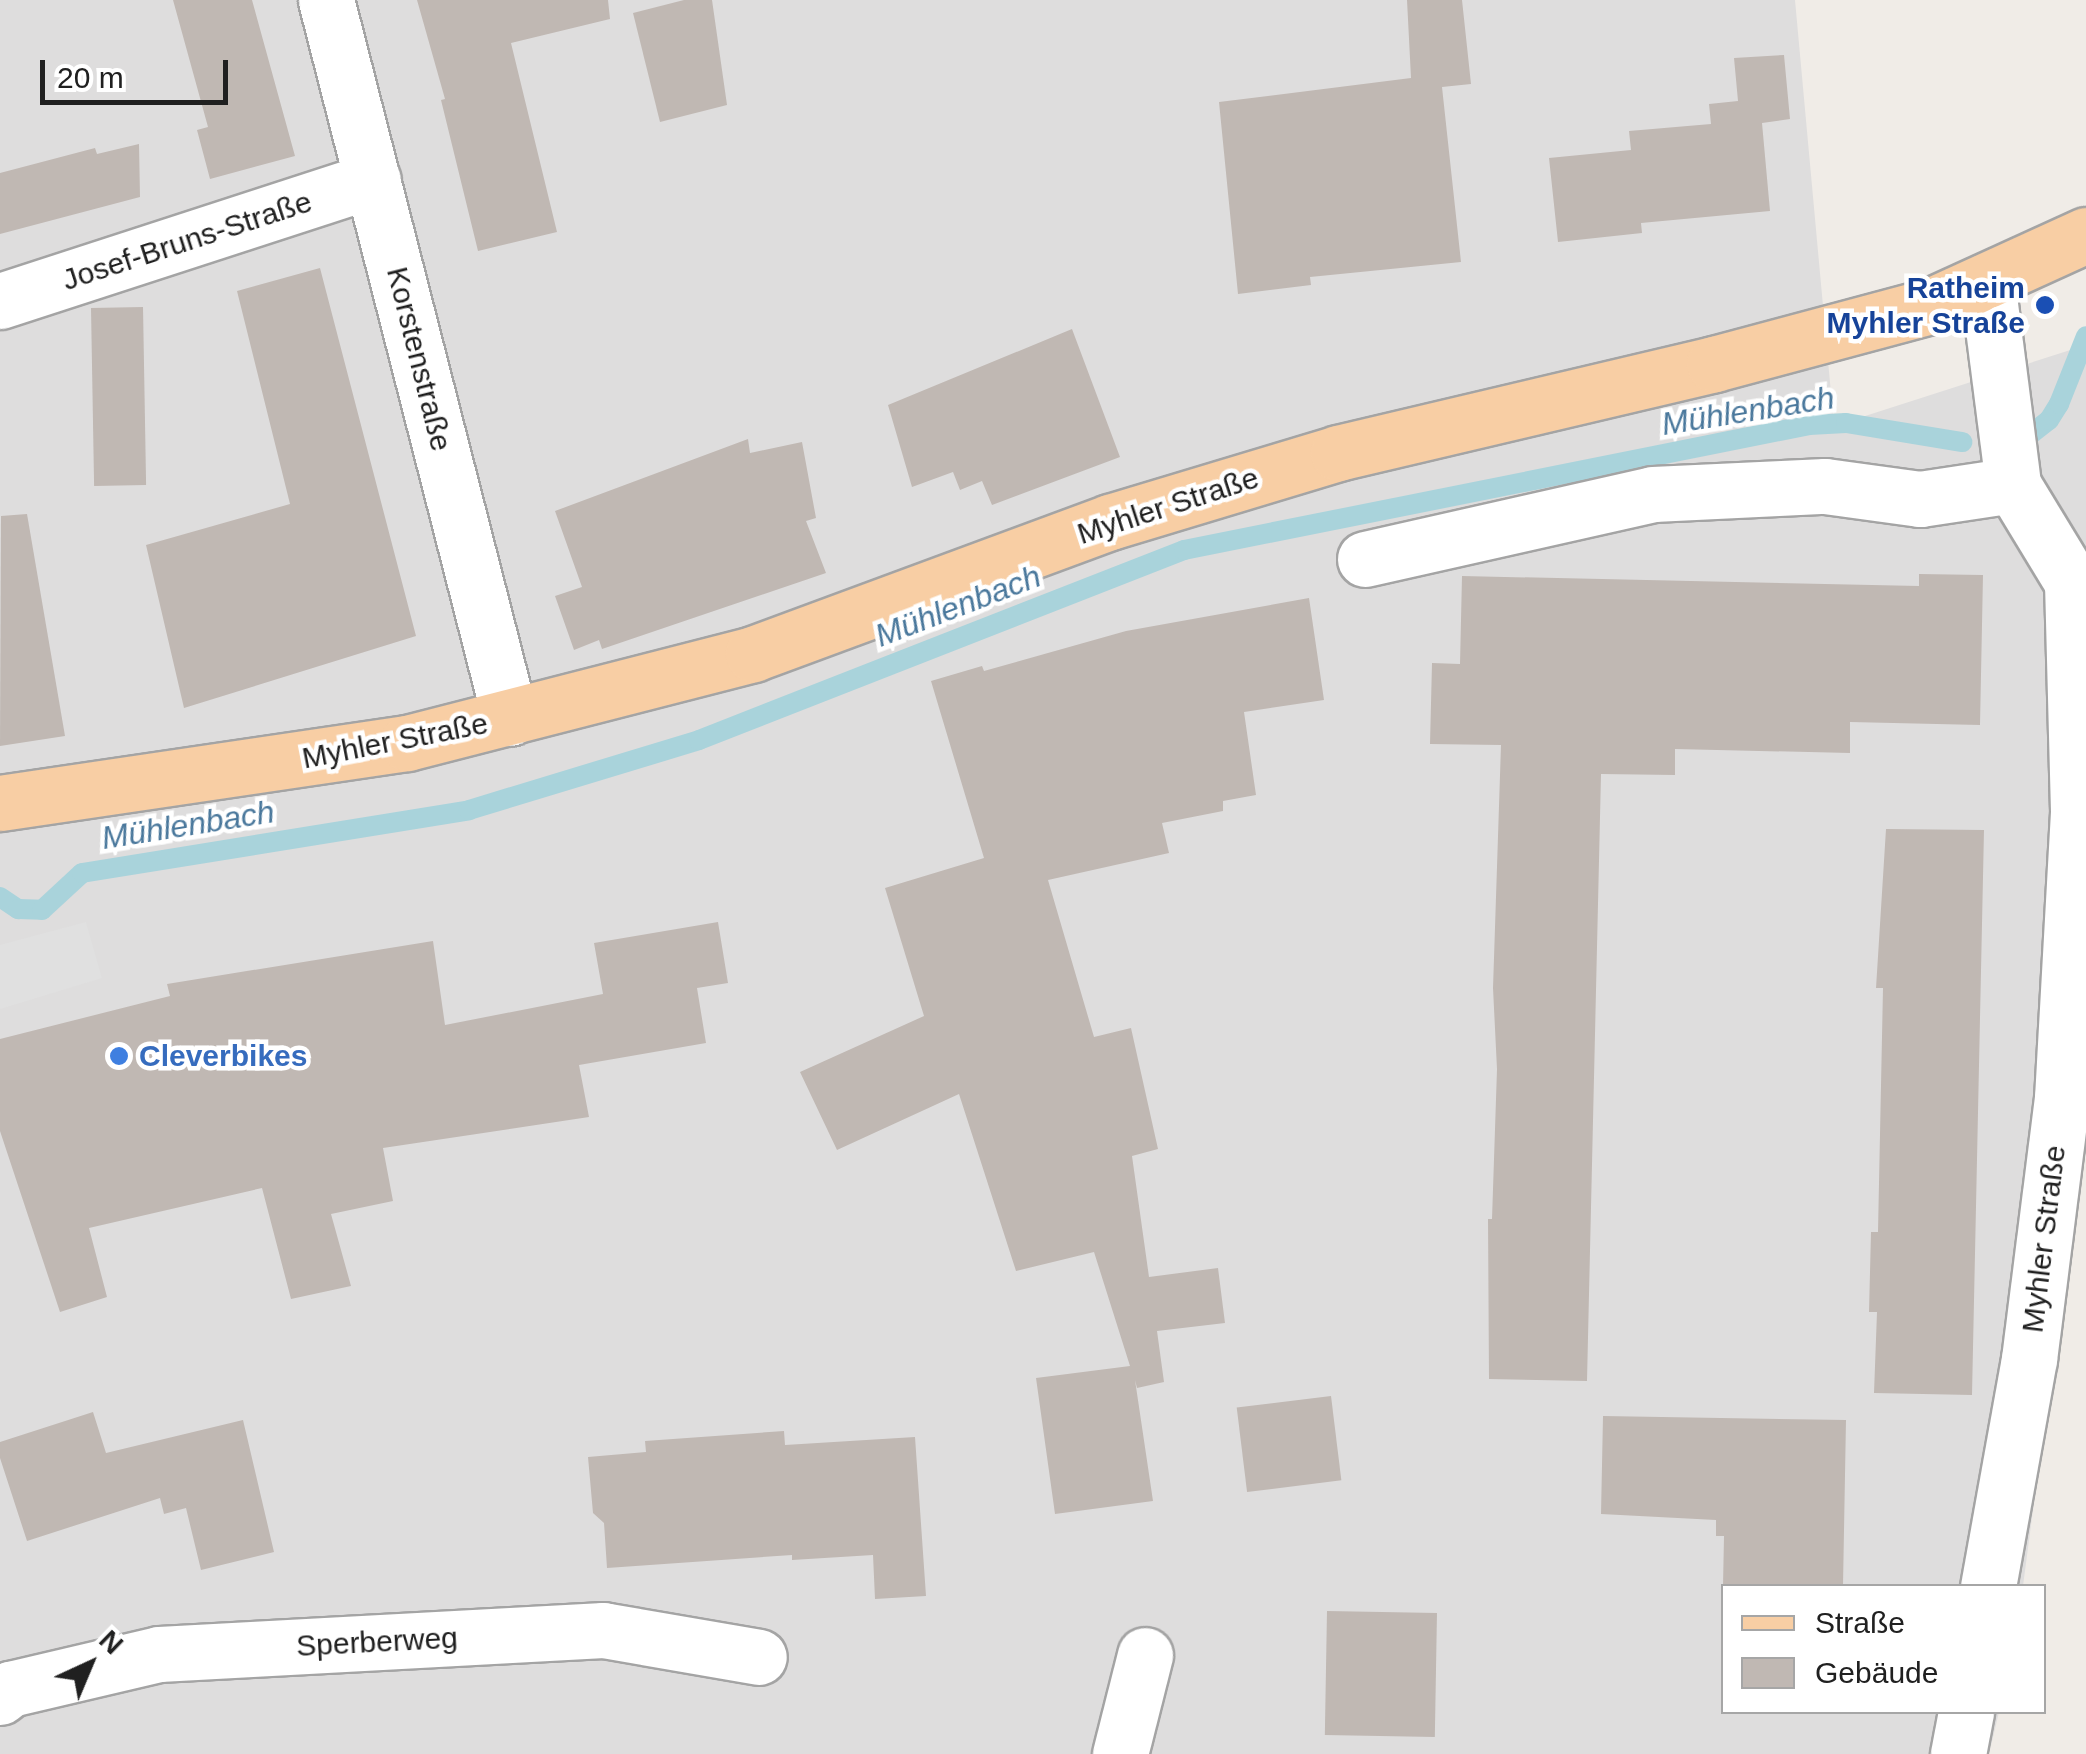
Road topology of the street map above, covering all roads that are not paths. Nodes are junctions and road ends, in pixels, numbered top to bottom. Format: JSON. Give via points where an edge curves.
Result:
{"nodes":[{"id":1,"x":326,"y":0,"type":"edge"},
{"id":2,"x":373,"y":180,"type":"junction"},
{"id":3,"x":2086,"y":236,"type":"edge"},
{"id":4,"x":1987,"y":280,"type":"junction"},
{"id":5,"x":0,"y":301,"type":"edge"},
{"id":6,"x":2013,"y":486,"type":"junction"},
{"id":7,"x":1365,"y":559,"type":"dead end"},
{"id":8,"x":510,"y":718,"type":"junction"},
{"id":9,"x":0,"y":803,"type":"edge"},
{"id":10,"x":1988,"y":1584,"type":"edge"},
{"id":11,"x":1146,"y":1655,"type":"dead end"},
{"id":12,"x":760,"y":1657,"type":"dead end"},
{"id":13,"x":0,"y":1697,"type":"edge"},
{"id":14,"x":1966,"y":1714,"type":"edge"},
{"id":15,"x":1120,"y":1754,"type":"edge"},
{"id":16,"x":1958,"y":1754,"type":"edge"}],
"edges":[{"from":1,"to":2,"type":"street","name":"Korstenstraße"},
{"from":2,"to":5,"type":"street","name":"Josef-Bruns-Straße"},
{"from":2,"to":8,"type":"street","name":"Korstenstraße"},
{"from":3,"to":4,"type":"main road","name":"Myhler Straße"},
{"from":4,"to":6,"type":"street","name":"Myhler Straße"},
{"from":4,"to":8,"type":"main road","name":"Myhler Straße","via":[[1930,306],[1732,359],[1338,453],[1110,522],[753,654]]},
{"from":6,"to":7,"type":"street","via":[[1920,499],[1824,486],[1653,494]]},
{"from":6,"to":10,"type":"street","name":"Myhler Straße","via":[[2072,582],[2078,812],[2063,1088],[2029,1360]]},
{"from":8,"to":9,"type":"main road","name":"Myhler Straße","via":[[407,743]]},
{"from":11,"to":15,"type":"street"},
{"from":12,"to":13,"type":"street","name":"Sperberweg","via":[[603,1630],[564,1632],[159,1654],[10,1689]]},
{"from":14,"to":16,"type":"street"}]}
